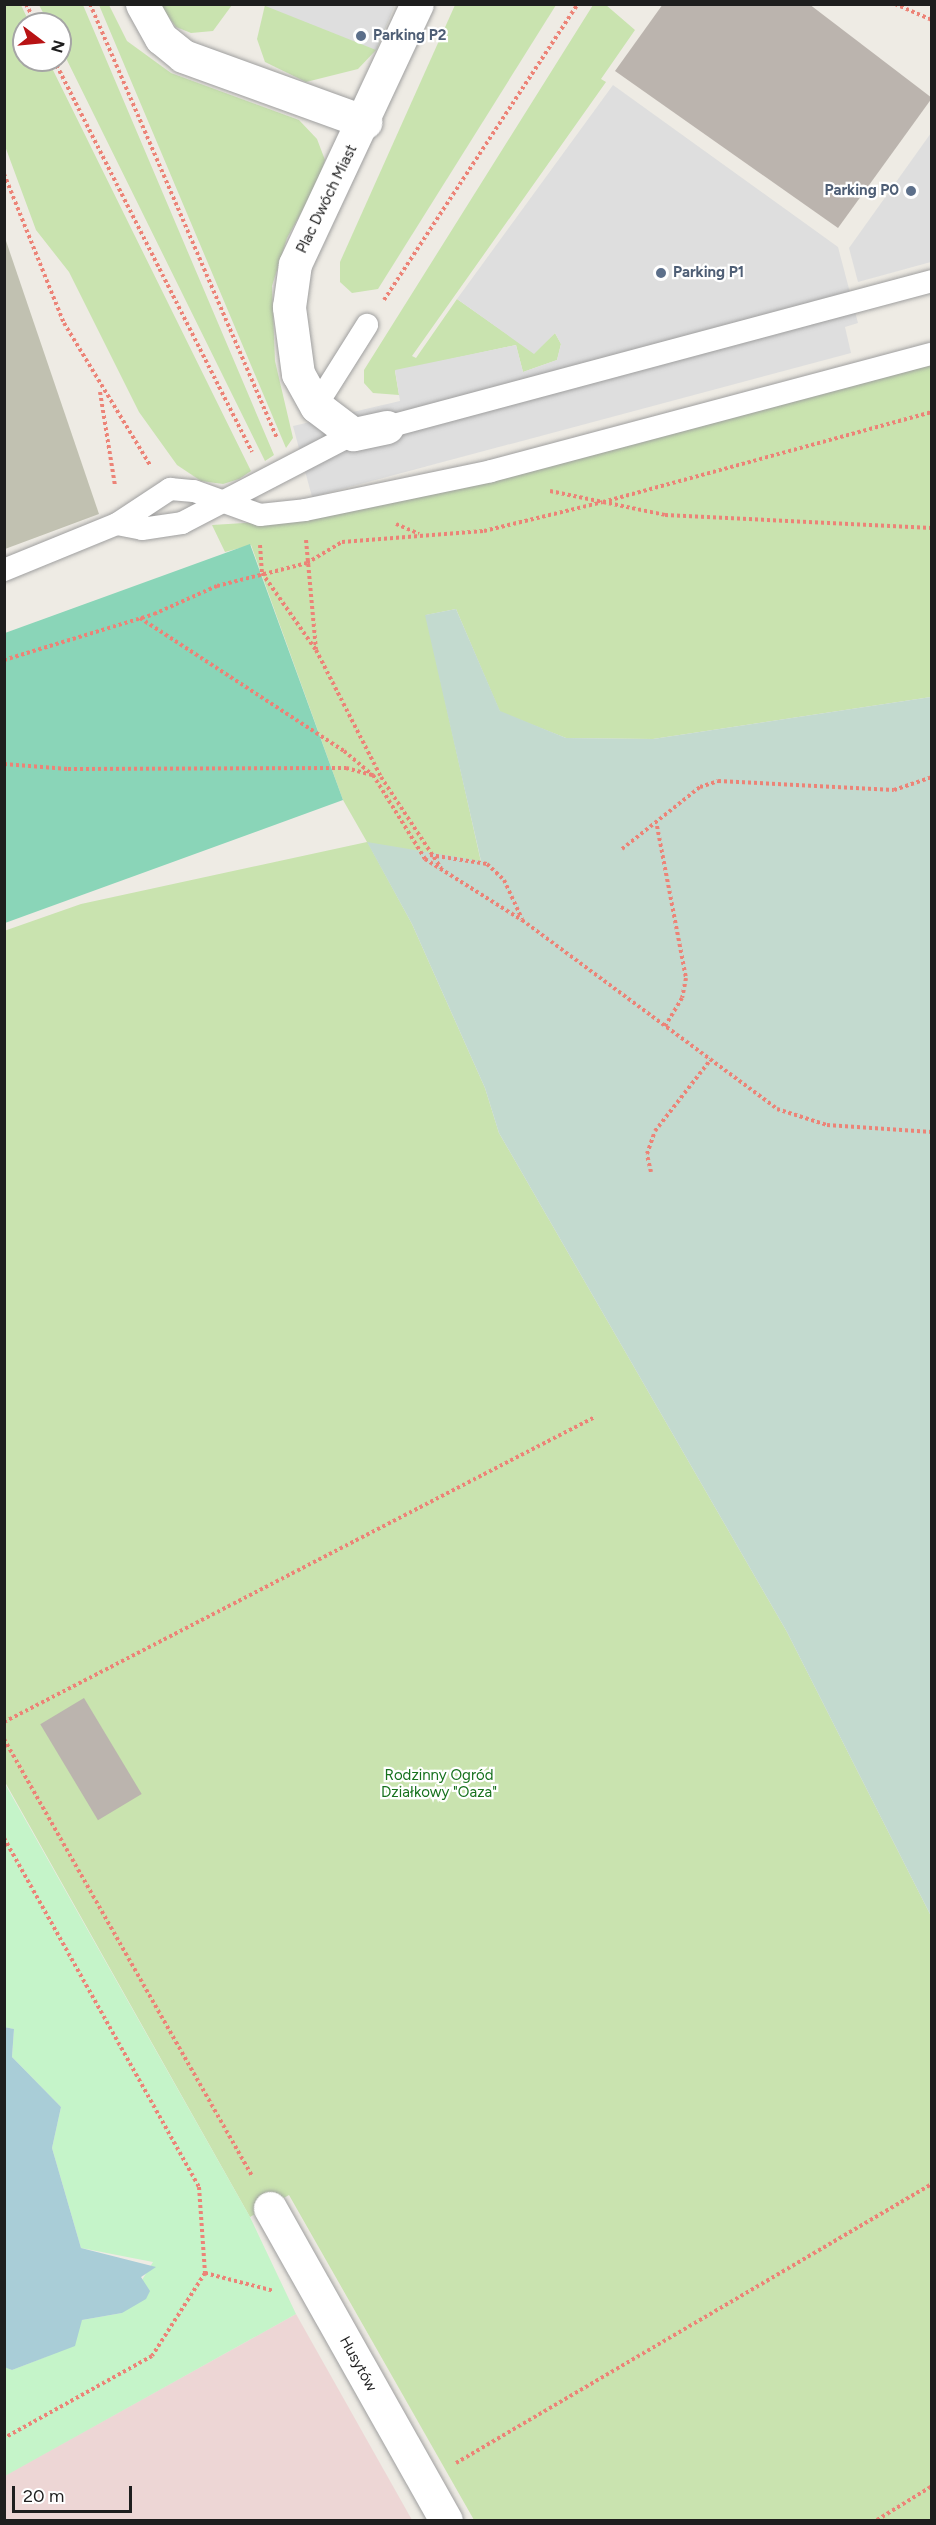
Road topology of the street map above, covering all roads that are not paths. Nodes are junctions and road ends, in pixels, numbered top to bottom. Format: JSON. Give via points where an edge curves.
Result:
{"nodes":[{"id":1,"x":142,"y":4,"type":"edge"},
{"id":2,"x":417,"y":4,"type":"edge"},
{"id":3,"x":365,"y":122,"type":"junction"},
{"id":4,"x":932,"y":281,"type":"edge"},
{"id":5,"x":366,"y":326,"type":"road end"},
{"id":6,"x":932,"y":354,"type":"edge"},
{"id":7,"x":316,"y":406,"type":"junction"},
{"id":8,"x":387,"y":427,"type":"joint"},
{"id":9,"x":353,"y":434,"type":"junction"},
{"id":10,"x":225,"y":504,"type":"junction"},
{"id":11,"x":112,"y":526,"type":"junction"},
{"id":12,"x":4,"y":570,"type":"edge"},
{"id":13,"x":270,"y":2208,"type":"road end"},
{"id":14,"x":446,"y":2520,"type":"edge"}],
"edges":[{"from":1,"to":3,"type":"street","via":[[161,38],[183,56]]},
{"from":2,"to":3,"type":"street","name":"Plac Dwóch Miast"},
{"from":3,"to":7,"type":"street","name":"Plac Dwóch Miast","via":[[295,264],[290,345],[298,374]]},
{"from":4,"to":8,"type":"lane"},
{"from":5,"to":7,"type":"lane"},
{"from":6,"to":10,"type":"lane","via":[[491,471],[305,510],[260,515]]},
{"from":7,"to":9,"type":"street","name":"Plac Dwóch Miast"},
{"from":8,"to":9,"type":"street"},
{"from":9,"to":10,"type":"lane","via":[[288,465]]},
{"from":10,"to":11,"type":"lane","via":[[161,528]]},
{"from":10,"to":11,"type":"lane","via":[[170,489]]},
{"from":11,"to":12,"type":"lane"},
{"from":13,"to":14,"type":"street","name":"Husytów"}]}
